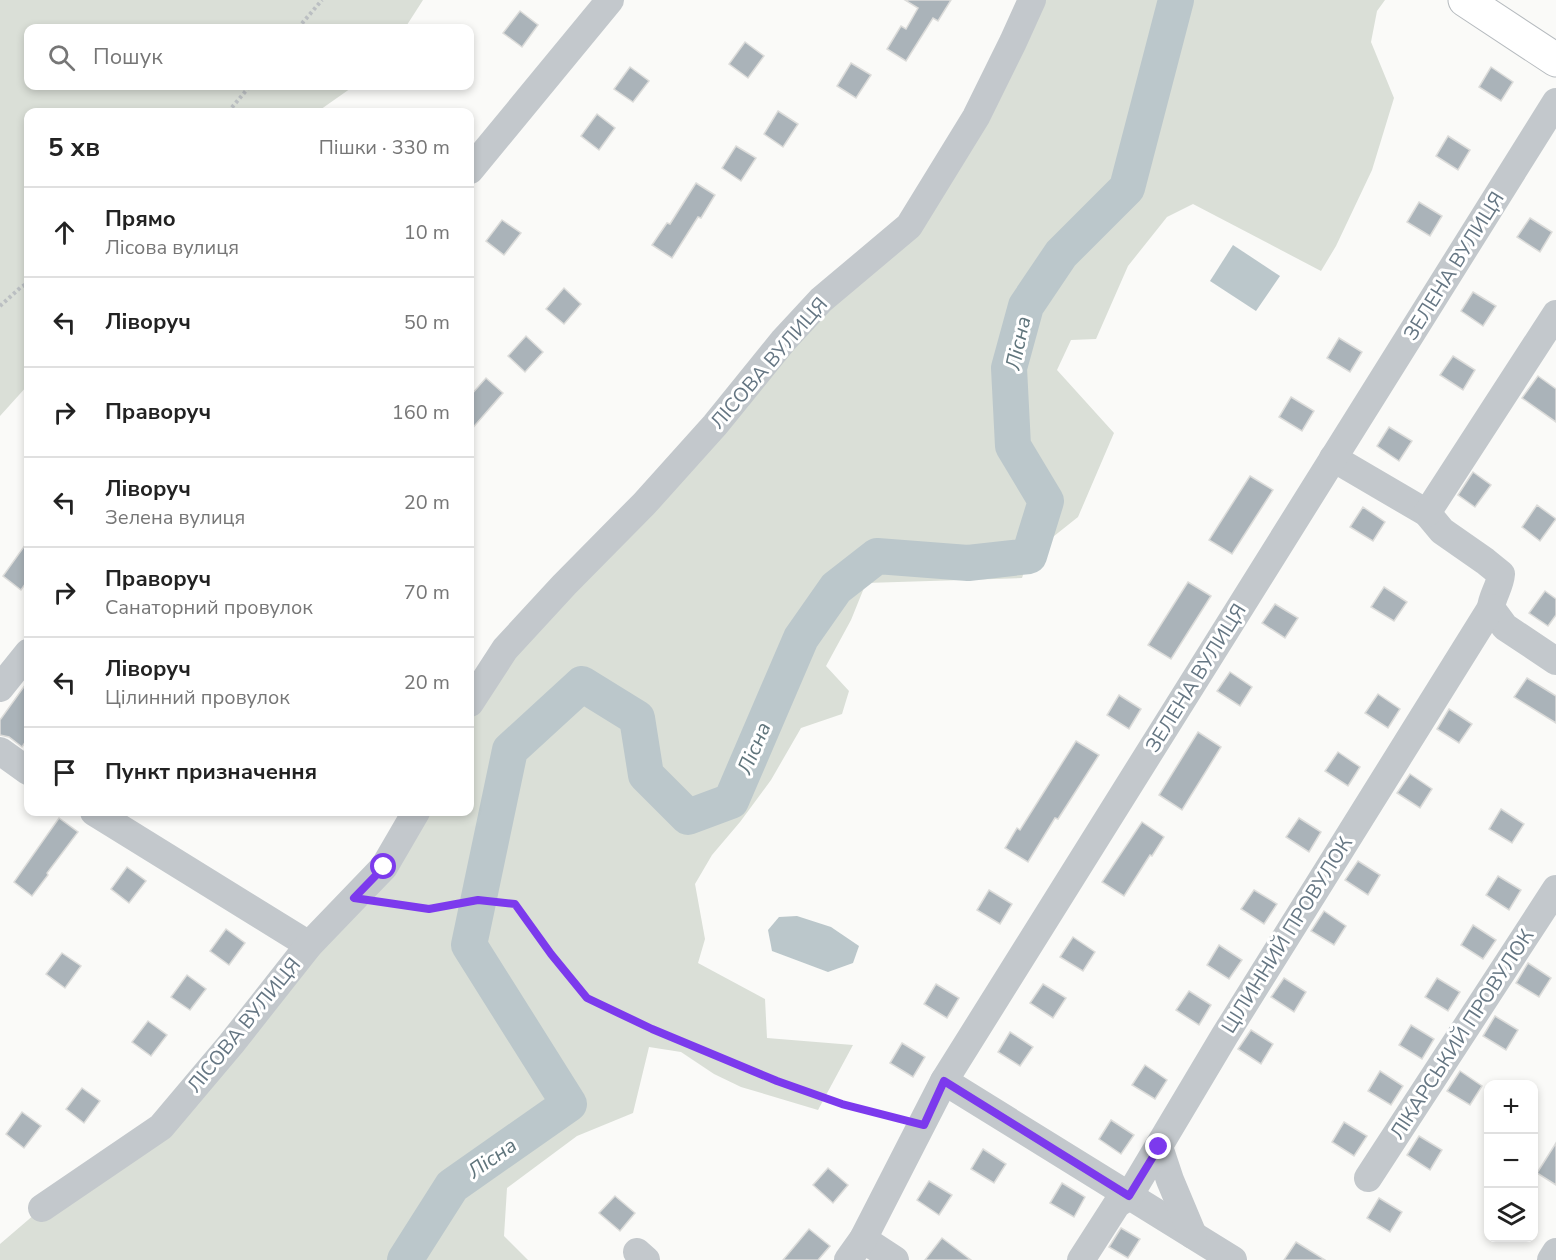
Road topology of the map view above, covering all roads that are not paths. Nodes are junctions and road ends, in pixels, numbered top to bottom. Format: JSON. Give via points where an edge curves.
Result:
{"nodes":[{"id":1,"x":610,"y":0,"type":"edge"},
{"id":2,"x":1032,"y":0,"type":"edge"},
{"id":3,"x":1465,"y":0,"type":"edge"},
{"id":4,"x":1556,"y":60,"type":"edge"},
{"id":5,"x":1556,"y":102,"type":"edge"},
{"id":6,"x":474,"y":165,"type":"edge"},
{"id":7,"x":1556,"y":314,"type":"edge"},
{"id":8,"x":1334,"y":458,"type":"junction"},
{"id":9,"x":1427,"y":513,"type":"junction"},
{"id":10,"x":1491,"y":608,"type":"junction"},
{"id":11,"x":24,"y":658,"type":"edge"},
{"id":12,"x":1556,"y":661,"type":"edge"},
{"id":13,"x":0,"y":688,"type":"edge"},
{"id":14,"x":474,"y":697,"type":"edge"},
{"id":15,"x":0,"y":751,"type":"edge"},
{"id":16,"x":24,"y":768,"type":"edge"},
{"id":17,"x":100,"y":816,"type":"edge"},
{"id":18,"x":414,"y":816,"type":"edge"},
{"id":19,"x":1556,"y":889,"type":"edge"},
{"id":20,"x":309,"y":945,"type":"junction"},
{"id":21,"x":944,"y":1081,"type":"junction"},
{"id":22,"x":1159,"y":1147,"type":"junction"},
{"id":23,"x":1368,"y":1178,"type":"dead end"},
{"id":24,"x":1129,"y":1196,"type":"junction"},
{"id":25,"x":42,"y":1208,"type":"dead end"},
{"id":26,"x":1193,"y":1235,"type":"junction"},
{"id":27,"x":855,"y":1250,"type":"edge"},
{"id":28,"x":1556,"y":1252,"type":"edge"},
{"id":29,"x":896,"y":1260,"type":"edge"},
{"id":30,"x":1081,"y":1260,"type":"edge"},
{"id":31,"x":1233,"y":1260,"type":"edge"},
{"id":32,"x":1551,"y":1260,"type":"edge"}],
"edges":[{"from":1,"to":6,"type":"street"},
{"from":2,"to":14,"type":"street","name":"ЛІСОВА ВУЛИЦЯ","via":[[976,117],[909,226],[798,324],[644,504],[505,649]]},
{"from":3,"to":4,"type":"main road"},
{"from":5,"to":8,"type":"street","name":"ЗЕЛЕНА ВУЛИЦЯ"},
{"from":7,"to":9,"type":"street"},
{"from":8,"to":9,"type":"street"},
{"from":8,"to":21,"type":"street","name":"ЗЕЛЕНА ВУЛИЦЯ"},
{"from":9,"to":10,"type":"street","name":"ЦІЛИННИЙ ПРОВУЛОК","via":[[1442,531],[1501,574]]},
{"from":10,"to":12,"type":"street","via":[[1504,627]]},
{"from":10,"to":22,"type":"street","name":"ЦІЛИННИЙ ПРОВУЛОК"},
{"from":11,"to":13,"type":"street"},
{"from":15,"to":16,"type":"street"},
{"from":17,"to":20,"type":"street"},
{"from":18,"to":20,"type":"street","name":"ЛІСОВА ВУЛИЦЯ","via":[[384,867]]},
{"from":19,"to":23,"type":"street","name":"ЛІКАРСЬКИЙ ПРОВУЛОК"},
{"from":20,"to":25,"type":"street","name":"ЛІСОВА ВУЛИЦЯ","via":[[161,1127]]},
{"from":21,"to":24,"type":"street"},
{"from":21,"to":27,"type":"street","name":"ЗЕЛЕНА ВУЛИЦЯ"},
{"from":22,"to":24,"type":"street","name":"ЦІЛИННИЙ ПРОВУЛОК"},
{"from":22,"to":26,"type":"street"},
{"from":24,"to":26,"type":"street"},
{"from":24,"to":30,"type":"street","name":"ЦІЛИННИЙ ПРОВУЛОК","via":[[1117,1204]]},
{"from":26,"to":31,"type":"street"},
{"from":27,"to":29,"type":"street"},
{"from":28,"to":32,"type":"street"}]}
